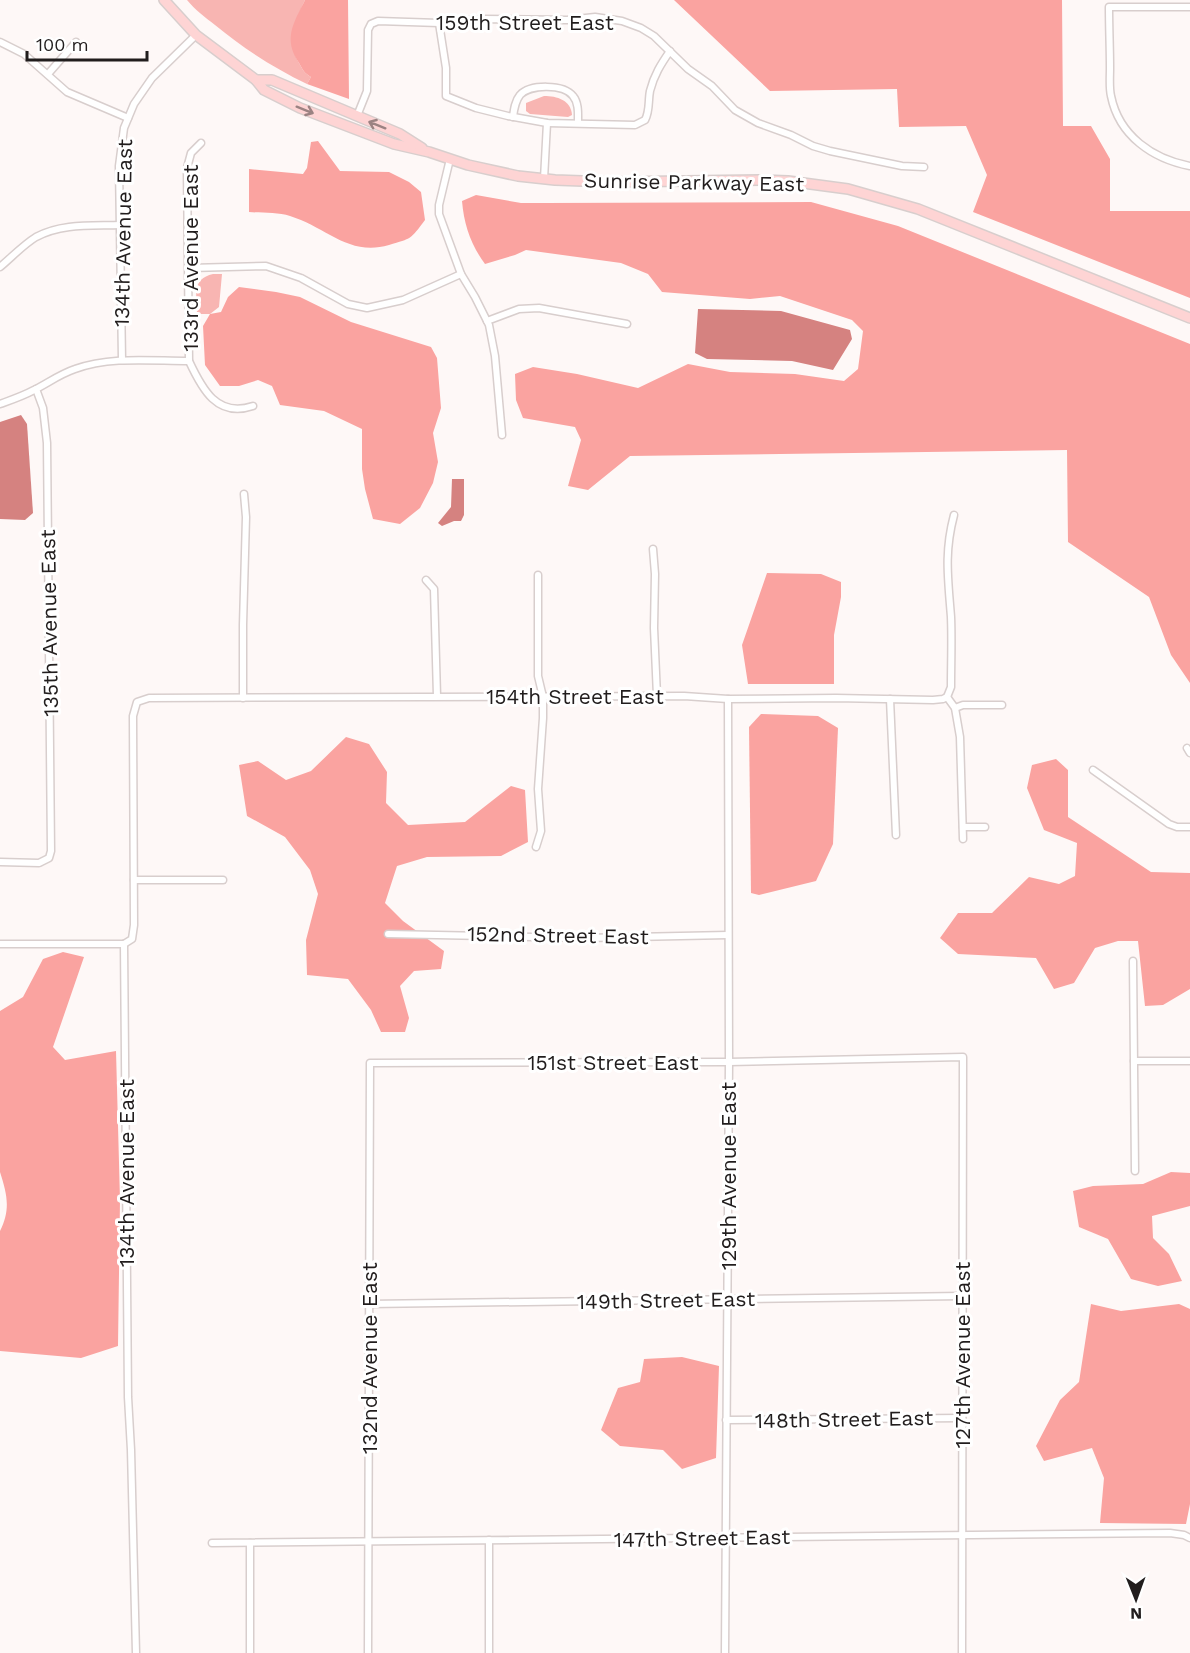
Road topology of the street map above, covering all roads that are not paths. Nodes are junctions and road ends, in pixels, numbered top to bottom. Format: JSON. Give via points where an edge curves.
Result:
{"nodes":[{"id":1,"x":165,"y":0,"type":"edge"},
{"id":2,"x":1190,"y":7,"type":"edge"},
{"id":3,"x":439,"y":23,"type":"junction"},
{"id":4,"x":196,"y":35,"type":"junction"},
{"id":5,"x":0,"y":42,"type":"edge"},
{"id":6,"x":76,"y":42,"type":"dead end"},
{"id":7,"x":670,"y":51,"type":"junction"},
{"id":8,"x":48,"y":74,"type":"junction"},
{"id":9,"x":256,"y":80,"type":"junction"},
{"id":10,"x":357,"y":116,"type":"junction"},
{"id":11,"x":513,"y":117,"type":"junction"},
{"id":12,"x":128,"y":118,"type":"junction"},
{"id":13,"x":547,"y":123,"type":"junction"},
{"id":14,"x":578,"y":123,"type":"junction"},
{"id":15,"x":201,"y":143,"type":"dead end"},
{"id":16,"x":429,"y":152,"type":"junction"},
{"id":17,"x":450,"y":159,"type":"junction"},
{"id":18,"x":1190,"y":166,"type":"edge"},
{"id":19,"x":924,"y":167,"type":"dead end"},
{"id":20,"x":544,"y":179,"type":"junction"},
{"id":21,"x":120,"y":225,"type":"junction"},
{"id":22,"x":0,"y":267,"type":"edge"},
{"id":23,"x":190,"y":268,"type":"junction"},
{"id":24,"x":461,"y":274,"type":"junction"},
{"id":25,"x":1190,"y":318,"type":"edge"},
{"id":26,"x":487,"y":321,"type":"junction"},
{"id":27,"x":627,"y":324,"type":"dead end"},
{"id":28,"x":122,"y":360,"type":"junction"},
{"id":29,"x":189,"y":361,"type":"junction"},
{"id":30,"x":36,"y":389,"type":"junction"},
{"id":31,"x":0,"y":404,"type":"edge"},
{"id":32,"x":253,"y":406,"type":"dead end"},
{"id":33,"x":502,"y":435,"type":"dead end"},
{"id":34,"x":244,"y":494,"type":"dead end"},
{"id":35,"x":954,"y":515,"type":"dead end"},
{"id":36,"x":653,"y":549,"type":"dead end"},
{"id":37,"x":538,"y":575,"type":"dead end"},
{"id":38,"x":426,"y":580,"type":"dead end"},
{"id":39,"x":437,"y":696,"type":"junction"},
{"id":40,"x":657,"y":696,"type":"junction"},
{"id":41,"x":543,"y":697,"type":"junction"},
{"id":42,"x":947,"y":697,"type":"junction"},
{"id":43,"x":243,"y":698,"type":"junction"},
{"id":44,"x":728,"y":699,"type":"junction"},
{"id":45,"x":890,"y":699,"type":"junction"},
{"id":46,"x":140,"y":700,"type":"joint"},
{"id":47,"x":1002,"y":705,"type":"dead end"},
{"id":48,"x":956,"y":708,"type":"junction"},
{"id":49,"x":1093,"y":770,"type":"dead end"},
{"id":50,"x":963,"y":827,"type":"junction"},
{"id":51,"x":985,"y":827,"type":"dead end"},
{"id":52,"x":1190,"y":827,"type":"edge"},
{"id":53,"x":896,"y":835,"type":"dead end"},
{"id":54,"x":963,"y":839,"type":"dead end"},
{"id":55,"x":537,"y":847,"type":"dead end"},
{"id":56,"x":0,"y":862,"type":"edge"},
{"id":57,"x":134,"y":880,"type":"junction"},
{"id":58,"x":223,"y":880,"type":"dead end"},
{"id":59,"x":388,"y":934,"type":"dead end"},
{"id":60,"x":728,"y":935,"type":"junction"},
{"id":61,"x":0,"y":944,"type":"edge"},
{"id":62,"x":124,"y":944,"type":"junction"},
{"id":63,"x":1133,"y":961,"type":"dead end"},
{"id":64,"x":963,"y":1057,"type":"joint"},
{"id":65,"x":1134,"y":1061,"type":"junction"},
{"id":66,"x":1190,"y":1061,"type":"edge"},
{"id":67,"x":729,"y":1062,"type":"junction"},
{"id":68,"x":370,"y":1063,"type":"joint"},
{"id":69,"x":1135,"y":1171,"type":"dead end"},
{"id":70,"x":963,"y":1296,"type":"junction"},
{"id":71,"x":727,"y":1300,"type":"junction"},
{"id":72,"x":369,"y":1304,"type":"junction"},
{"id":73,"x":962,"y":1418,"type":"junction"},
{"id":74,"x":726,"y":1420,"type":"junction"},
{"id":75,"x":962,"y":1536,"type":"junction"},
{"id":76,"x":726,"y":1538,"type":"junction"},
{"id":77,"x":1190,"y":1538,"type":"edge"},
{"id":78,"x":489,"y":1540,"type":"junction"},
{"id":79,"x":369,"y":1542,"type":"junction"},
{"id":80,"x":212,"y":1543,"type":"dead end"},
{"id":81,"x":250,"y":1543,"type":"junction"},
{"id":82,"x":136,"y":1653,"type":"edge"},
{"id":83,"x":250,"y":1653,"type":"edge"},
{"id":84,"x":368,"y":1653,"type":"edge"},
{"id":85,"x":489,"y":1653,"type":"edge"},
{"id":86,"x":725,"y":1653,"type":"edge"},
{"id":87,"x":962,"y":1653,"type":"edge"}],
"edges":[{"from":1,"to":4,"type":"street"},
{"from":2,"to":18,"type":"street","via":[[1109,7],[1110,95],[1118,118],[1150,152]]},
{"from":3,"to":7,"type":"street","name":"159th Street East","via":[[611,18],[641,28]]},
{"from":3,"to":10,"type":"street","name":"159th Street East","via":[[385,20],[371,24],[367,37],[367,91]]},
{"from":3,"to":11,"type":"street","via":[[446,96]]},
{"from":4,"to":9,"type":"street","name":"Sunrise Parkway East"},
{"from":4,"to":12,"type":"street","name":"134th Avenue East","via":[[152,78]]},
{"from":5,"to":8,"type":"street","via":[[24,54]]},
{"from":6,"to":8,"type":"street"},
{"from":7,"to":14,"type":"street","via":[[657,69],[645,120],[635,124]]},
{"from":7,"to":19,"type":"street","name":"159th Street East","via":[[735,110],[758,123],[830,151]]},
{"from":8,"to":12,"type":"street","via":[[77,98]]},
{"from":9,"to":10,"type":"street","name":"Sunrise Parkway East","via":[[272,80]]},
{"from":9,"to":16,"type":"street","name":"Sunrise Parkway East","one_way":true,"via":[[264,90],[300,108],[394,144]]},
{"from":16,"to":10,"type":"street","name":"Sunrise Parkway East","one_way":true,"via":[[400,134]]},
{"from":11,"to":13,"type":"street"},
{"from":11,"to":14,"type":"street","via":[[515,102],[526,90],[550,87],[572,94],[578,107]]},
{"from":12,"to":21,"type":"street","name":"134th Avenue East","via":[[120,147]]},
{"from":13,"to":14,"type":"street"},
{"from":13,"to":20,"type":"street"},
{"from":15,"to":23,"type":"street","name":"133rd Avenue East","via":[[191,153],[188,168]]},
{"from":16,"to":17,"type":"street","name":"Sunrise Parkway East"},
{"from":17,"to":20,"type":"street","name":"Sunrise Parkway East"},
{"from":17,"to":24,"type":"street","via":[[439,205]]},
{"from":20,"to":25,"type":"street","name":"Sunrise Parkway East","via":[[761,180],[848,189],[918,209]]},
{"from":21,"to":22,"type":"street","via":[[54,231],[30,242]]},
{"from":21,"to":28,"type":"street","name":"134th Avenue East"},
{"from":23,"to":24,"type":"street","via":[[266,266],[301,278],[348,304],[367,308],[403,300]]},
{"from":23,"to":29,"type":"street","name":"133rd Avenue East"},
{"from":24,"to":26,"type":"street"},
{"from":26,"to":27,"type":"street","via":[[519,309],[539,308]]},
{"from":26,"to":33,"type":"street","via":[[495,356]]},
{"from":28,"to":29,"type":"street"},
{"from":28,"to":30,"type":"street","via":[[73,369]]},
{"from":29,"to":32,"type":"street","name":"133rd Avenue East","via":[[199,382],[217,403],[233,409]]},
{"from":30,"to":31,"type":"street"},
{"from":30,"to":56,"type":"street","name":"135th Avenue East","via":[[43,408],[47,443],[51,851],[49,858],[39,862]]},
{"from":34,"to":43,"type":"street"},
{"from":35,"to":42,"type":"street","via":[[947,550],[951,618],[951,687]]},
{"from":36,"to":40,"type":"street"},
{"from":37,"to":41,"type":"street","via":[[538,676]]},
{"from":38,"to":39,"type":"street","via":[[434,589]]},
{"from":39,"to":41,"type":"street","name":"154th Street East"},
{"from":39,"to":43,"type":"street","name":"154th Street East"},
{"from":40,"to":41,"type":"street","name":"154th Street East"},
{"from":40,"to":44,"type":"street","name":"154th Street East"},
{"from":41,"to":55,"type":"street","via":[[538,789],[541,831]]},
{"from":42,"to":45,"type":"street","name":"154th Street East"},
{"from":42,"to":48,"type":"street"},
{"from":43,"to":46,"type":"street","name":"154th Street East"},
{"from":44,"to":45,"type":"street","name":"154th Street East"},
{"from":44,"to":60,"type":"street","name":"129th Avenue East"},
{"from":45,"to":53,"type":"street"},
{"from":46,"to":57,"type":"street","name":"134th Avenue East","via":[[133,722]]},
{"from":47,"to":48,"type":"street"},
{"from":48,"to":50,"type":"street"},
{"from":49,"to":52,"type":"street","via":[[1169,825]]},
{"from":50,"to":51,"type":"street"},
{"from":50,"to":54,"type":"street"},
{"from":57,"to":58,"type":"street"},
{"from":57,"to":62,"type":"street","name":"134th Avenue East","via":[[133,935]]},
{"from":59,"to":60,"type":"street","name":"152nd Street East","via":[[585,938]]},
{"from":60,"to":67,"type":"street","name":"129th Avenue East"},
{"from":61,"to":62,"type":"street"},
{"from":62,"to":82,"type":"street","name":"134th Avenue East","via":[[128,1388]]},
{"from":63,"to":65,"type":"street"},
{"from":64,"to":67,"type":"street","name":"151st Street East"},
{"from":64,"to":70,"type":"street","name":"127th Avenue East"},
{"from":65,"to":66,"type":"street"},
{"from":65,"to":69,"type":"street"},
{"from":67,"to":68,"type":"street","name":"151st Street East"},
{"from":67,"to":71,"type":"street","name":"129th Avenue East"},
{"from":68,"to":72,"type":"street","name":"132nd Avenue East"},
{"from":70,"to":71,"type":"street","name":"149th Street East"},
{"from":70,"to":73,"type":"street","name":"127th Avenue East"},
{"from":71,"to":72,"type":"street","name":"149th Street East"},
{"from":71,"to":74,"type":"street","name":"129th Avenue East"},
{"from":72,"to":79,"type":"street","name":"132nd Avenue East"},
{"from":73,"to":74,"type":"street","name":"148th Street East"},
{"from":73,"to":75,"type":"street","name":"127th Avenue East"},
{"from":74,"to":76,"type":"street","name":"129th Avenue East"},
{"from":75,"to":76,"type":"street","name":"147th Street East"},
{"from":75,"to":77,"type":"street","name":"147th Street East","via":[[1170,1533]]},
{"from":75,"to":87,"type":"street","name":"127th Avenue East"},
{"from":76,"to":78,"type":"street","name":"147th Street East"},
{"from":76,"to":86,"type":"street","name":"129th Avenue East"},
{"from":78,"to":79,"type":"street","name":"147th Street East"},
{"from":78,"to":85,"type":"street"},
{"from":79,"to":81,"type":"street","name":"147th Street East"},
{"from":79,"to":84,"type":"street","name":"132nd Avenue East"},
{"from":80,"to":81,"type":"street","name":"147th Street East"},
{"from":81,"to":83,"type":"street"}]}
